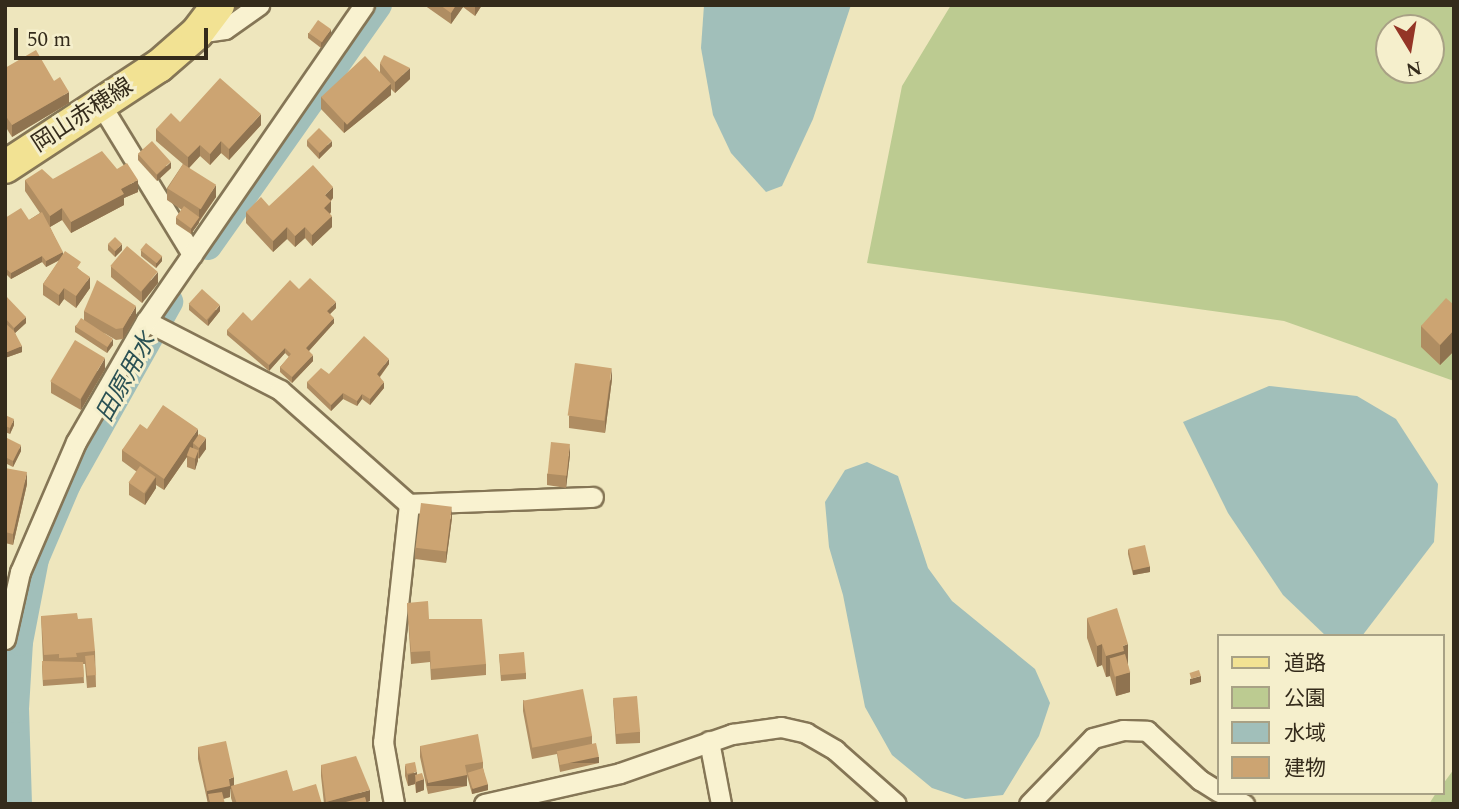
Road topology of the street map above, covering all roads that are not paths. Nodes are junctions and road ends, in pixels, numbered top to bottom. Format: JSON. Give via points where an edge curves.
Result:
{"nodes":[{"id":1,"x":218,"y":5,"type":"edge"},
{"id":2,"x":259,"y":5,"type":"edge"},
{"id":3,"x":364,"y":5,"type":"edge"},
{"id":4,"x":197,"y":33,"type":"junction"},
{"id":5,"x":101,"y":104,"type":"junction"},
{"id":6,"x":5,"y":167,"type":"edge"},
{"id":7,"x":192,"y":254,"type":"junction"},
{"id":8,"x":153,"y":326,"type":"junction"},
{"id":9,"x":593,"y":497,"type":"dead end"},
{"id":10,"x":409,"y":504,"type":"junction"},
{"id":11,"x":5,"y":639,"type":"edge"},
{"id":12,"x":709,"y":741,"type":"junction"},
{"id":13,"x":1218,"y":790,"type":"edge"},
{"id":14,"x":1227,"y":795,"type":"edge"},
{"id":15,"x":394,"y":804,"type":"edge"},
{"id":16,"x":484,"y":804,"type":"edge"},
{"id":17,"x":721,"y":804,"type":"edge"},
{"id":18,"x":896,"y":804,"type":"edge"},
{"id":19,"x":1029,"y":804,"type":"edge"},
{"id":20,"x":1244,"y":804,"type":"edge"}],
"edges":[{"from":1,"to":4,"type":"main road","name":"岡山赤穂線"},
{"from":2,"to":4,"type":"street","via":[[225,29]]},
{"from":3,"to":7,"type":"street"},
{"from":4,"to":5,"type":"main road","name":"岡山赤穂線","via":[[159,66]]},
{"from":5,"to":6,"type":"main road","name":"岡山赤穂線"},
{"from":5,"to":7,"type":"street"},
{"from":7,"to":8,"type":"street"},
{"from":8,"to":10,"type":"street","via":[[280,390]]},
{"from":8,"to":11,"type":"street","via":[[76,442],[41,514],[20,572]]},
{"from":9,"to":10,"type":"street"},
{"from":10,"to":15,"type":"street","via":[[383,742]]},
{"from":12,"to":16,"type":"street","via":[[620,773]]},
{"from":12,"to":17,"type":"street"},
{"from":12,"to":18,"type":"street","via":[[781,727],[806,733],[835,750]]},
{"from":13,"to":19,"type":"street","via":[[1147,732],[1123,730],[1093,738]]},
{"from":14,"to":20,"type":"street"}]}
